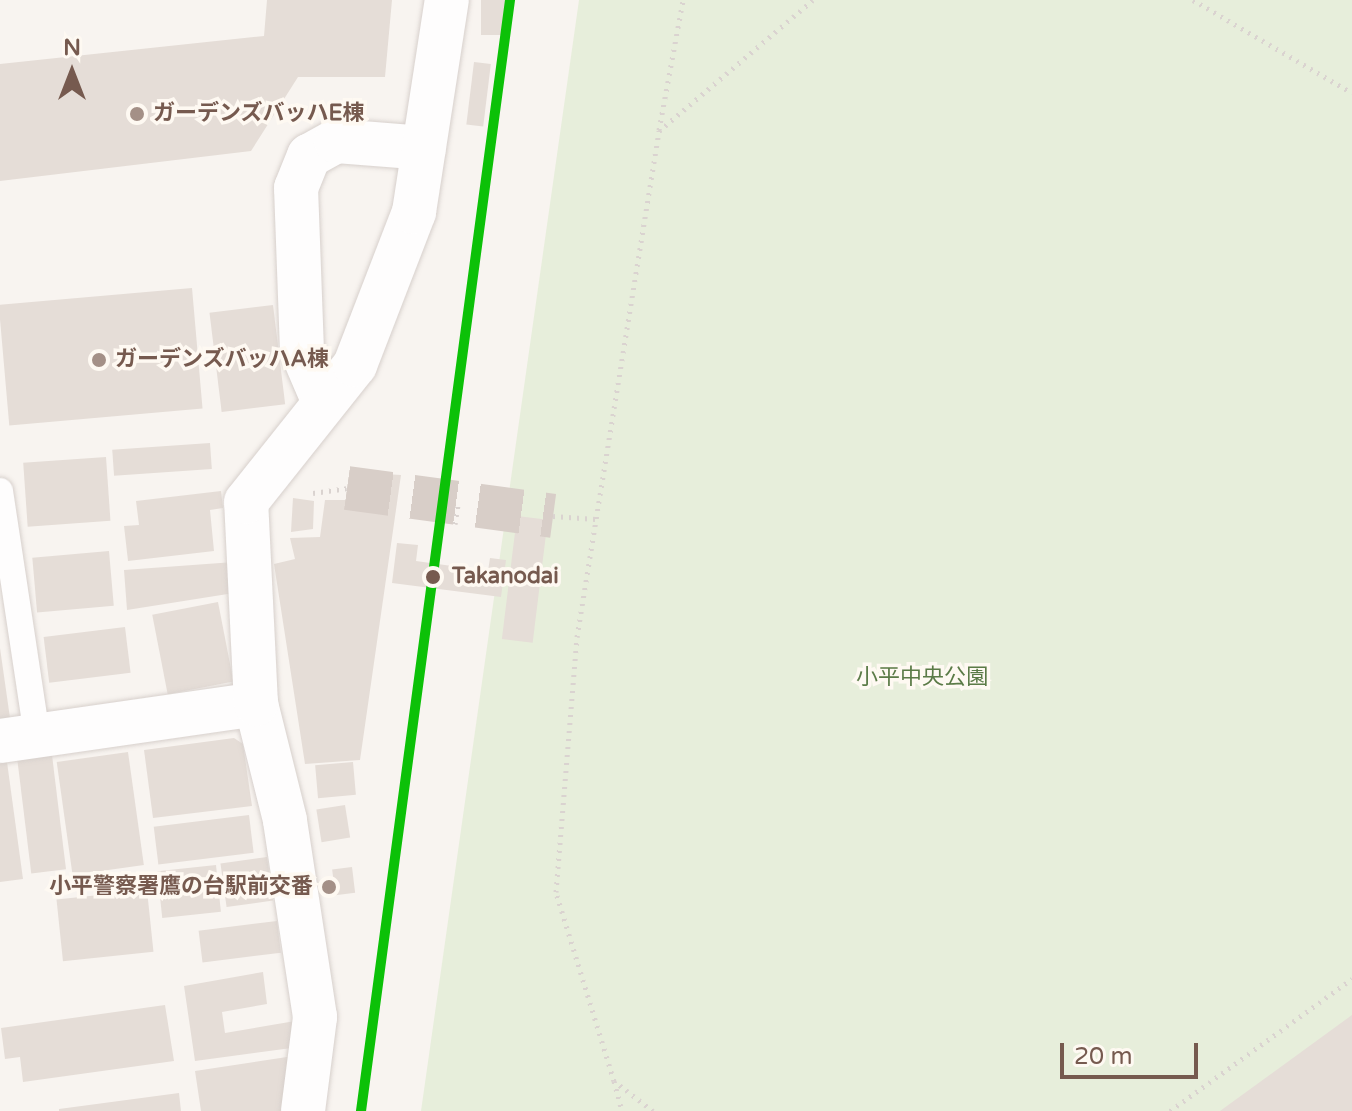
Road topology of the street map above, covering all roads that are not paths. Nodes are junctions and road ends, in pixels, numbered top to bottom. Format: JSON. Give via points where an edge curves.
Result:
{"nodes":[{"id":1,"x":447,"y":0,"type":"edge"},
{"id":2,"x":424,"y":148,"type":"junction"},
{"id":3,"x":323,"y":400,"type":"junction"},
{"id":4,"x":0,"y":491,"type":"edge"},
{"id":5,"x":256,"y":704,"type":"junction"},
{"id":6,"x":18,"y":738,"type":"edge"},
{"id":7,"x":303,"y":1111,"type":"edge"}],
"edges":[{"from":1,"to":2,"type":"street"},
{"from":2,"to":3,"type":"street","via":[[414,212],[355,365]]},
{"from":2,"to":3,"type":"street","via":[[336,141],[309,156],[296,188],[302,351]]},
{"from":3,"to":5,"type":"street","via":[[246,502]]},
{"from":4,"to":6,"type":"lane"},
{"from":5,"to":6,"type":"street"},
{"from":5,"to":7,"type":"street","via":[[285,820],[315,1017]]}]}
